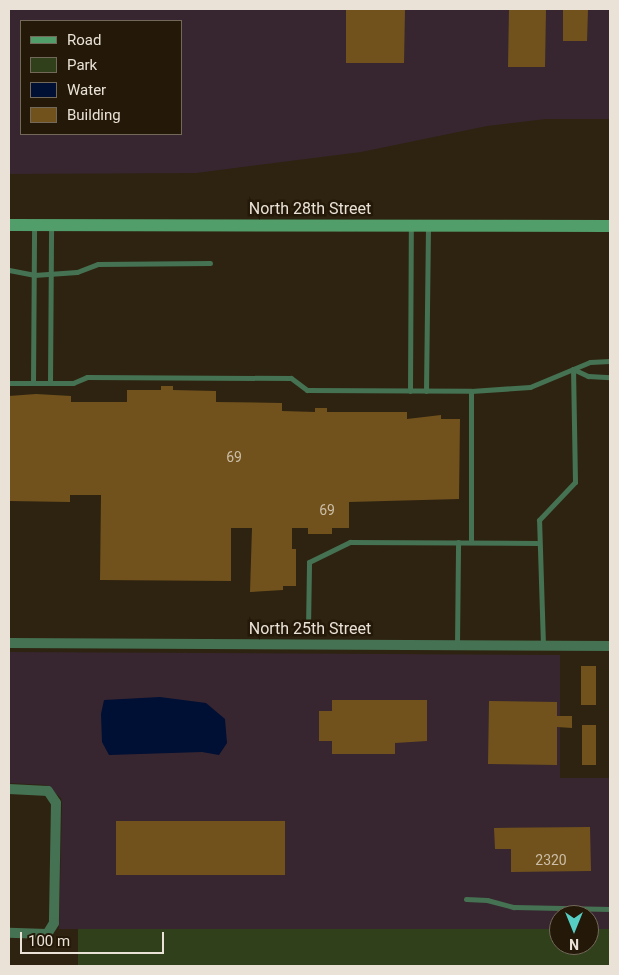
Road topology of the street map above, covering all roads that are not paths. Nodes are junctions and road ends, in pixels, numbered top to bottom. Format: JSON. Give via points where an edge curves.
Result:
{"nodes":[{"id":1,"x":9,"y":225,"type":"edge"},
{"id":2,"x":34,"y":225,"type":"junction"},
{"id":3,"x":51,"y":225,"type":"junction"},
{"id":4,"x":411,"y":226,"type":"junction"},
{"id":5,"x":428,"y":226,"type":"junction"},
{"id":6,"x":610,"y":226,"type":"edge"},
{"id":7,"x":210,"y":263,"type":"dead end"},
{"id":8,"x":9,"y":270,"type":"edge"},
{"id":9,"x":51,"y":274,"type":"junction"},
{"id":10,"x":34,"y":275,"type":"junction"},
{"id":11,"x":610,"y":361,"type":"edge"},
{"id":12,"x":573,"y":369,"type":"junction"},
{"id":13,"x":610,"y":376,"type":"edge"},
{"id":14,"x":9,"y":383,"type":"edge"},
{"id":15,"x":33,"y":383,"type":"junction"},
{"id":16,"x":50,"y":383,"type":"junction"},
{"id":17,"x":410,"y":391,"type":"junction"},
{"id":18,"x":426,"y":391,"type":"junction"},
{"id":19,"x":471,"y":391,"type":"junction"},
{"id":20,"x":471,"y":541,"type":"junction"},
{"id":21,"x":458,"y":542,"type":"junction"},
{"id":22,"x":539,"y":543,"type":"junction"},
{"id":23,"x":308,"y":629,"type":"dead end"},
{"id":24,"x":9,"y":643,"type":"edge"},
{"id":25,"x":457,"y":645,"type":"junction"},
{"id":26,"x":543,"y":645,"type":"junction"},
{"id":27,"x":610,"y":646,"type":"edge"},
{"id":28,"x":9,"y":789,"type":"edge"},
{"id":29,"x":466,"y":899,"type":"dead end"},
{"id":30,"x":610,"y":909,"type":"edge"},
{"id":31,"x":9,"y":934,"type":"edge"}],
"edges":[{"from":1,"to":2,"type":"main road","name":"North 28th Street"},
{"from":2,"to":3,"type":"main road","name":"North 28th Street"},
{"from":2,"to":10,"type":"lane"},
{"from":3,"to":4,"type":"main road","name":"North 28th Street"},
{"from":3,"to":9,"type":"lane"},
{"from":4,"to":5,"type":"main road","name":"North 28th Street"},
{"from":4,"to":17,"type":"lane"},
{"from":5,"to":6,"type":"main road","name":"North 28th Street"},
{"from":5,"to":18,"type":"lane"},
{"from":7,"to":9,"type":"lane","via":[[98,264],[77,272]]},
{"from":8,"to":10,"type":"lane"},
{"from":9,"to":10,"type":"lane"},
{"from":9,"to":16,"type":"lane"},
{"from":10,"to":15,"type":"lane"},
{"from":11,"to":12,"type":"lane","via":[[590,362]]},
{"from":12,"to":13,"type":"lane","via":[[588,376]]},
{"from":12,"to":19,"type":"lane","via":[[530,387]]},
{"from":12,"to":22,"type":"lane","via":[[576,482],[539,520]]},
{"from":14,"to":15,"type":"lane"},
{"from":15,"to":16,"type":"lane"},
{"from":16,"to":17,"type":"lane","via":[[73,383],[87,377],[291,378],[307,390]]},
{"from":17,"to":18,"type":"lane"},
{"from":18,"to":19,"type":"lane"},
{"from":19,"to":20,"type":"lane"},
{"from":20,"to":21,"type":"lane"},
{"from":20,"to":22,"type":"lane"},
{"from":21,"to":23,"type":"lane","via":[[350,542],[309,562]]},
{"from":21,"to":25,"type":"lane"},
{"from":22,"to":26,"type":"lane"},
{"from":24,"to":25,"type":"street","name":"North 25th Street"},
{"from":25,"to":26,"type":"street","name":"North 25th Street"},
{"from":26,"to":27,"type":"street","name":"North 25th Street"},
{"from":28,"to":31,"type":"street","via":[[51,792],[56,803],[55,916],[47,934]]},
{"from":29,"to":30,"type":"lane","via":[[514,907]]}]}
